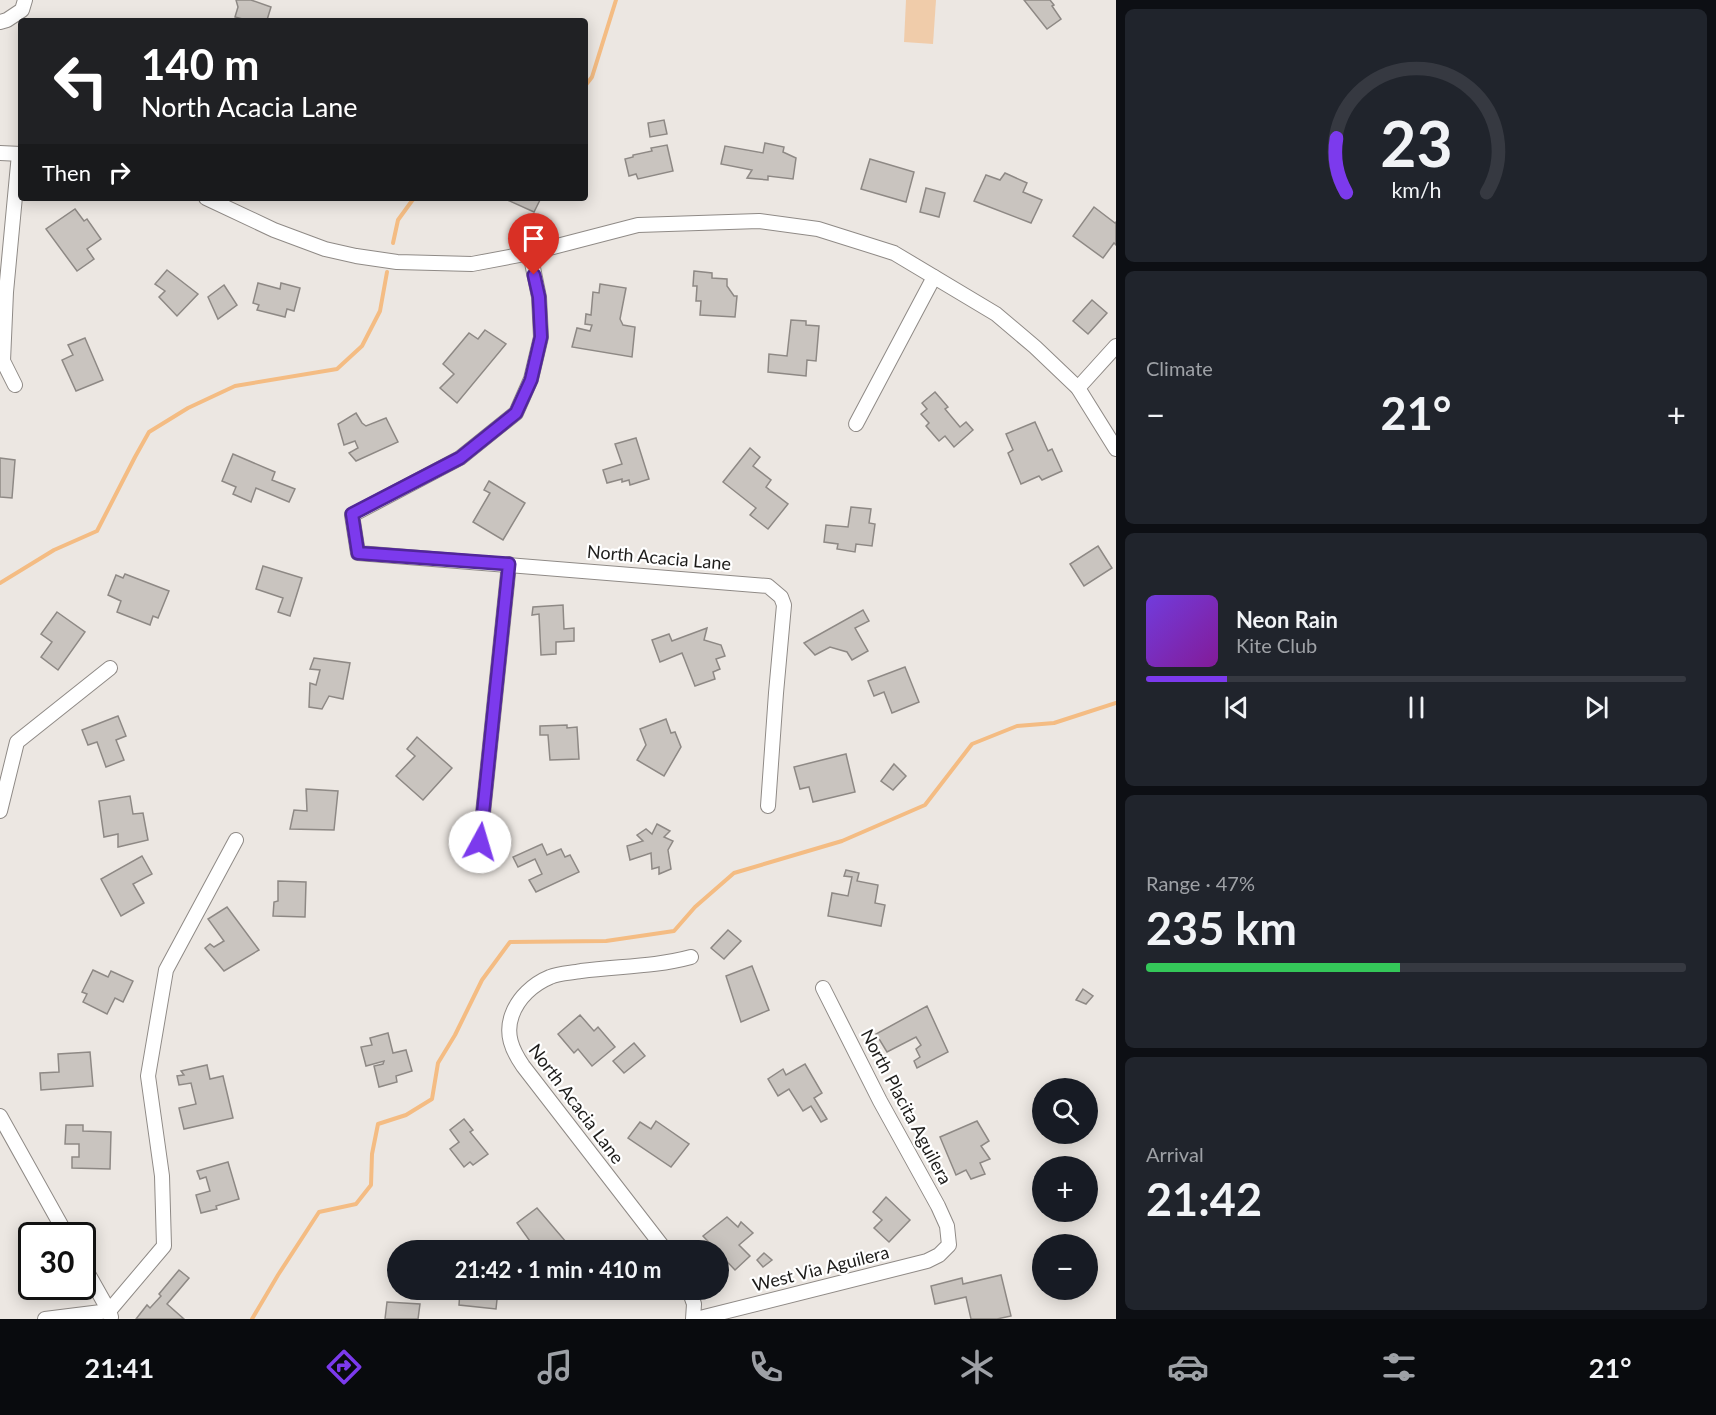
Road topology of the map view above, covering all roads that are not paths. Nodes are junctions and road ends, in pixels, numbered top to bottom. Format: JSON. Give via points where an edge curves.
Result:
{"nodes":[{"id":1,"x":25,"y":0,"type":"edge"},
{"id":2,"x":0,"y":22,"type":"edge"},
{"id":3,"x":0,"y":153,"type":"edge"},
{"id":4,"x":18,"y":154,"type":"edge"},
{"id":5,"x":18,"y":174,"type":"edge"},
{"id":6,"x":212,"y":201,"type":"edge"},
{"id":7,"x":530,"y":253,"type":"junction"},
{"id":8,"x":934,"y":277,"type":"junction"},
{"id":9,"x":1116,"y":346,"type":"edge"},
{"id":10,"x":15,"y":385,"type":"dead end"},
{"id":11,"x":1078,"y":388,"type":"junction"},
{"id":12,"x":856,"y":424,"type":"dead end"},
{"id":13,"x":1116,"y":449,"type":"edge"},
{"id":14,"x":509,"y":564,"type":"junction"},
{"id":15,"x":110,"y":668,"type":"dead end"},
{"id":16,"x":768,"y":806,"type":"dead end"},
{"id":17,"x":0,"y":811,"type":"edge"},
{"id":18,"x":236,"y":840,"type":"dead end"},
{"id":19,"x":480,"y":842,"type":"dead end"},
{"id":20,"x":691,"y":957,"type":"dead end"},
{"id":21,"x":823,"y":988,"type":"dead end"},
{"id":22,"x":0,"y":1116,"type":"edge"},
{"id":23,"x":60,"y":1222,"type":"edge"},
{"id":24,"x":657,"y":1240,"type":"edge"},
{"id":25,"x":949,"y":1245,"type":"joint"},
{"id":26,"x":96,"y":1289,"type":"edge"},
{"id":27,"x":693,"y":1300,"type":"edge"},
{"id":28,"x":110,"y":1315,"type":"edge"},
{"id":29,"x":45,"y":1319,"type":"edge"},
{"id":30,"x":695,"y":1319,"type":"edge"}],
"edges":[{"from":1,"to":2,"type":"street","via":[[22,10]]},
{"from":3,"to":4,"type":"street"},
{"from":5,"to":10,"type":"street","via":[[3,361]]},
{"from":6,"to":7,"type":"street","via":[[274,230],[356,256],[396,262],[471,264]]},
{"from":7,"to":8,"type":"street","via":[[638,225],[759,221],[818,229],[894,253]]},
{"from":7,"to":14,"type":"street","name":"North Acacia Lane","via":[[539,297],[541,337],[531,380],[516,413],[460,458],[352,514],[358,553]]},
{"from":8,"to":11,"type":"street","via":[[996,314]]},
{"from":8,"to":12,"type":"street"},
{"from":9,"to":11,"type":"street"},
{"from":11,"to":13,"type":"street"},
{"from":14,"to":16,"type":"street","name":"North Acacia Lane","via":[[768,586],[781,597],[784,605]]},
{"from":14,"to":19,"type":"street"},
{"from":15,"to":17,"type":"street","via":[[17,742]]},
{"from":18,"to":28,"type":"street","via":[[166,970],[148,1076],[162,1176],[164,1246]]},
{"from":20,"to":24,"type":"street","name":"North Acacia Lane","via":[[552,976],[522,997],[508,1031],[514,1054]]},
{"from":21,"to":25,"type":"street","name":"North Placita Aguilera","via":[[938,1206],[947,1226]]},
{"from":22,"to":23,"type":"street"},
{"from":25,"to":30,"type":"street","name":"West Via Aguilera","via":[[939,1256],[927,1261]]},
{"from":26,"to":28,"type":"street"},
{"from":27,"to":30,"type":"street"},
{"from":28,"to":29,"type":"street"}]}
